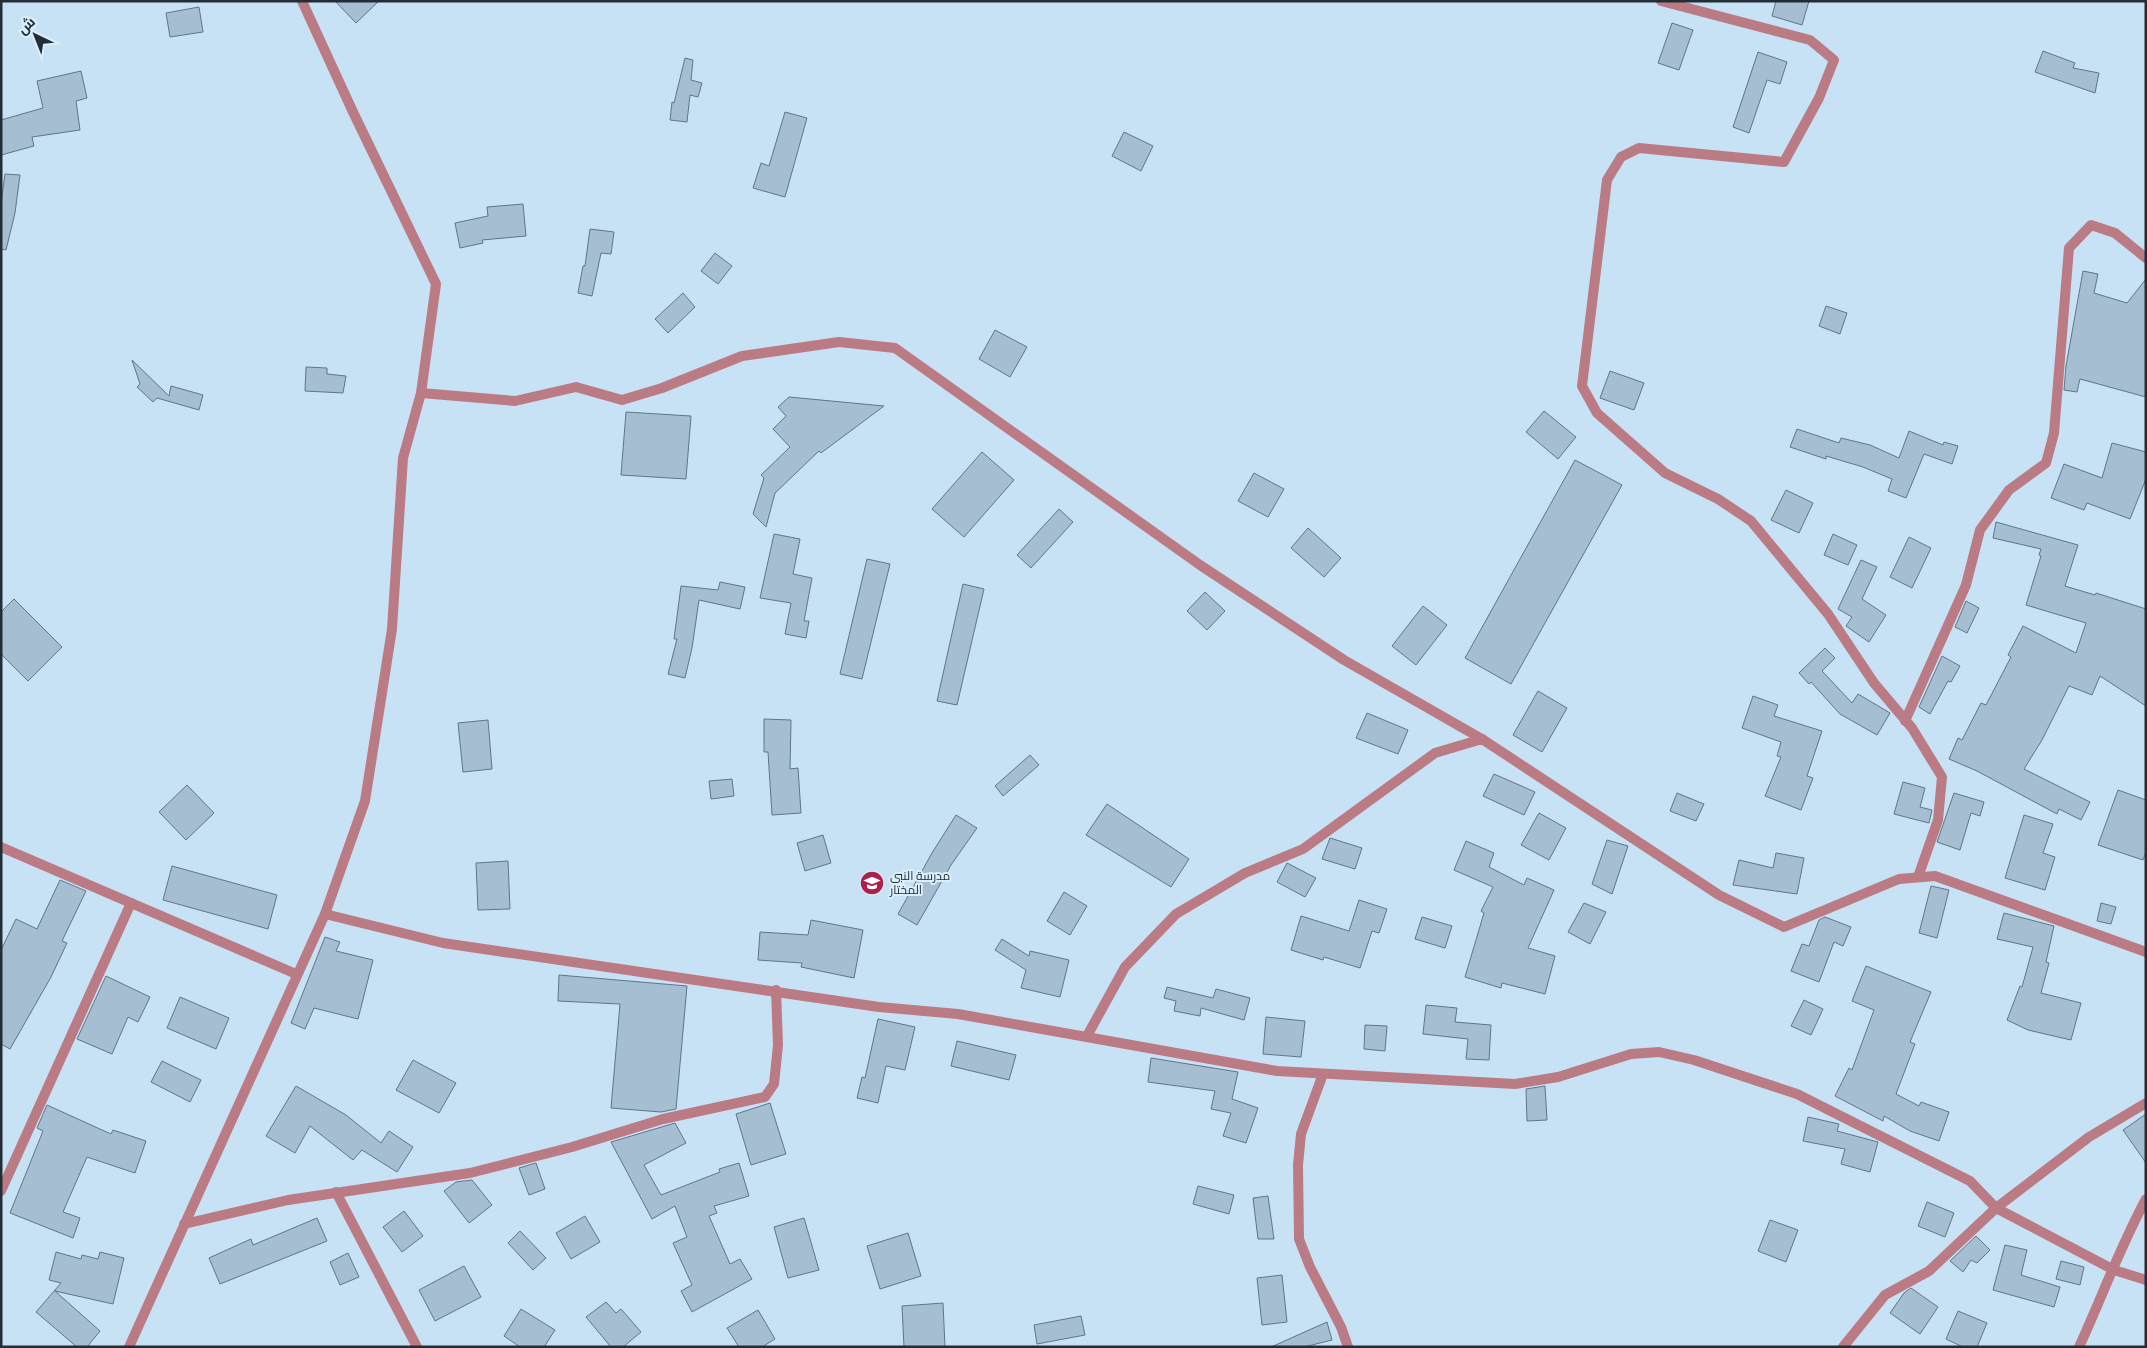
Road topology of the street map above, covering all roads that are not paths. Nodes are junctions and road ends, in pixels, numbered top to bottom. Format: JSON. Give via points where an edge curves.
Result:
{"nodes":[{"id":1,"x":302,"y":1,"type":"edge"},
{"id":2,"x":1660,"y":1,"type":"edge"},
{"id":3,"x":2146,"y":258,"type":"edge"},
{"id":4,"x":420,"y":393,"type":"junction"},
{"id":5,"x":1905,"y":721,"type":"junction"},
{"id":6,"x":1482,"y":739,"type":"junction"},
{"id":7,"x":1,"y":847,"type":"edge"},
{"id":8,"x":1918,"y":877,"type":"junction"},
{"id":9,"x":131,"y":903,"type":"junction"},
{"id":10,"x":325,"y":914,"type":"junction"},
{"id":11,"x":2146,"y":952,"type":"edge"},
{"id":12,"x":296,"y":974,"type":"junction"},
{"id":13,"x":776,"y":990,"type":"junction"},
{"id":14,"x":1087,"y":1036,"type":"junction"},
{"id":15,"x":1323,"y":1074,"type":"junction"},
{"id":16,"x":2146,"y":1103,"type":"edge"},
{"id":17,"x":1,"y":1191,"type":"edge"},
{"id":18,"x":336,"y":1192,"type":"junction"},
{"id":19,"x":2146,"y":1199,"type":"edge"},
{"id":20,"x":1996,"y":1208,"type":"junction"},
{"id":21,"x":184,"y":1224,"type":"junction"},
{"id":22,"x":2114,"y":1270,"type":"junction"},
{"id":23,"x":2146,"y":1280,"type":"edge"},
{"id":24,"x":129,"y":1347,"type":"edge"},
{"id":25,"x":417,"y":1347,"type":"edge"},
{"id":26,"x":1348,"y":1347,"type":"edge"},
{"id":27,"x":1843,"y":1347,"type":"edge"},
{"id":28,"x":2079,"y":1347,"type":"edge"}],
"edges":[{"from":1,"to":4,"type":"street","via":[[436,284]]},
{"from":2,"to":5,"type":"street","via":[[1810,40],[1834,60],[1819,98],[1784,162],[1639,148],[1621,157],[1607,180],[1582,386],[1597,413],[1665,473],[1751,521],[1828,614],[1874,683]]},
{"from":3,"to":5,"type":"street","via":[[2114,233],[2091,225],[2069,248],[2054,433],[2046,463],[2009,490],[1980,530],[1966,585]]},
{"from":4,"to":6,"type":"street","via":[[515,401],[576,386],[622,400],[662,388],[742,356],[839,342],[896,348],[1200,565],[1344,660]]},
{"from":4,"to":10,"type":"street","via":[[403,458],[392,629],[365,801]]},
{"from":5,"to":8,"type":"street","via":[[1942,777],[1938,820]]},
{"from":6,"to":8,"type":"street","via":[[1719,895],[1784,927],[1899,879]]},
{"from":6,"to":14,"type":"street","via":[[1435,753],[1303,849],[1245,873],[1176,914],[1125,967]]},
{"from":7,"to":9,"type":"street"},
{"from":8,"to":11,"type":"street","via":[[1935,876]]},
{"from":9,"to":12,"type":"street"},
{"from":9,"to":17,"type":"street"},
{"from":10,"to":12,"type":"street"},
{"from":10,"to":13,"type":"street","via":[[443,943]]},
{"from":12,"to":21,"type":"street"},
{"from":13,"to":14,"type":"street","via":[[880,1007],[958,1014]]},
{"from":13,"to":18,"type":"street","via":[[778,1044],[774,1084],[765,1096],[663,1119],[572,1148],[470,1173]]},
{"from":14,"to":15,"type":"street","via":[[1277,1071]]},
{"from":15,"to":20,"type":"street","via":[[1515,1084],[1558,1077],[1631,1054],[1659,1052],[1694,1060],[1797,1094],[1970,1181]]},
{"from":15,"to":26,"type":"street","via":[[1301,1134],[1299,1239],[1310,1268],[1342,1327]]},
{"from":16,"to":20,"type":"street","via":[[2089,1137]]},
{"from":18,"to":21,"type":"street"},
{"from":18,"to":25,"type":"street"},
{"from":19,"to":22,"type":"street","via":[[2124,1240]]},
{"from":20,"to":22,"type":"street"},
{"from":20,"to":27,"type":"street","via":[[1929,1270],[1885,1295]]},
{"from":21,"to":24,"type":"street"},
{"from":22,"to":23,"type":"street"},
{"from":22,"to":28,"type":"street"}]}
